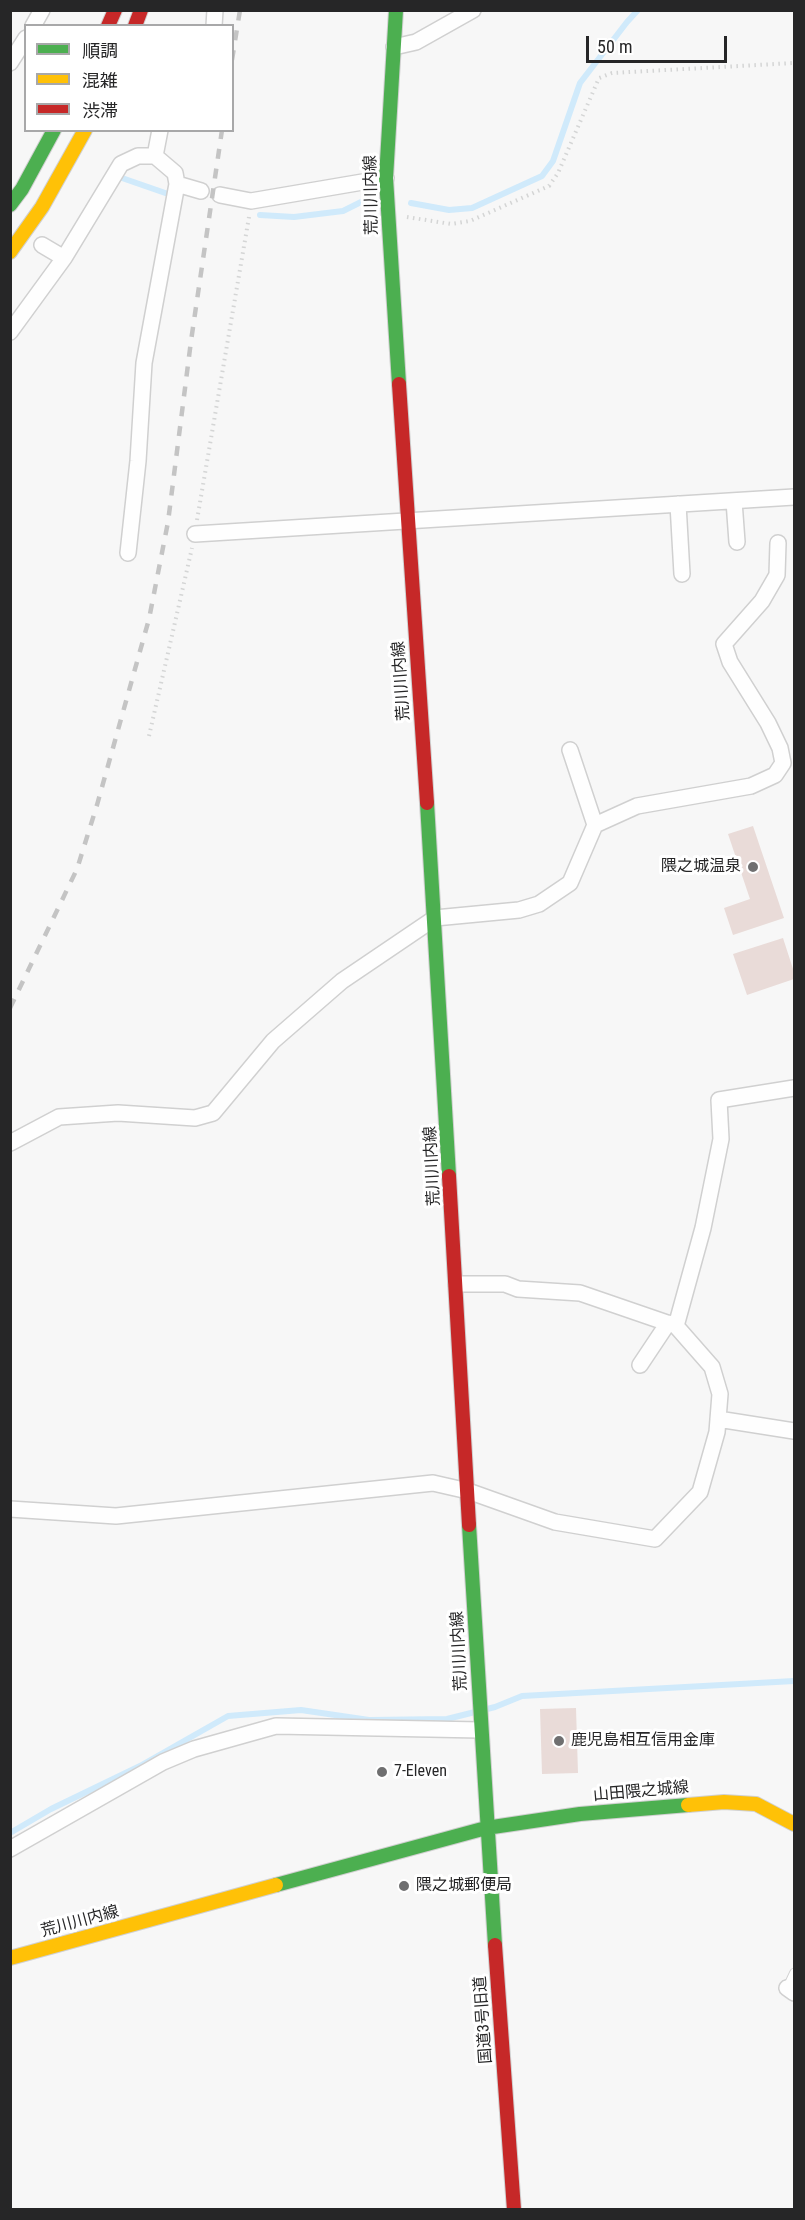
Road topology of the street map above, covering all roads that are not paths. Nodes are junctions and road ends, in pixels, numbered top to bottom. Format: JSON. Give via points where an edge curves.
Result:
{"nodes":[{"id":1,"x":42,"y":10,"type":"edge"},
{"id":2,"x":115,"y":10,"type":"edge"},
{"id":3,"x":396,"y":10,"type":"edge"},
{"id":4,"x":473,"y":10,"type":"edge"},
{"id":5,"x":34,"y":24,"type":"edge"},
{"id":6,"x":109,"y":24,"type":"edge"},
{"id":7,"x":24,"y":41,"type":"edge"},
{"id":8,"x":394,"y":47,"type":"junction"},
{"id":9,"x":10,"y":63,"type":"edge"},
{"id":10,"x":53,"y":132,"type":"edge"},
{"id":11,"x":84,"y":132,"type":"edge"},
{"id":12,"x":160,"y":132,"type":"edge"},
{"id":13,"x":155,"y":156,"type":"junction"},
{"id":14,"x":386,"y":178,"type":"junction"},
{"id":15,"x":177,"y":184,"type":"junction"},
{"id":16,"x":201,"y":191,"type":"dead end"},
{"id":17,"x":220,"y":195,"type":"dead end"},
{"id":18,"x":10,"y":205,"type":"edge"},
{"id":19,"x":42,"y":245,"type":"dead end"},
{"id":20,"x":10,"y":252,"type":"edge"},
{"id":21,"x":64,"y":258,"type":"junction"},
{"id":22,"x":10,"y":332,"type":"edge"},
{"id":23,"x":795,"y":497,"type":"edge"},
{"id":24,"x":734,"y":501,"type":"junction"},
{"id":25,"x":678,"y":504,"type":"junction"},
{"id":26,"x":407,"y":522,"type":"junction"},
{"id":27,"x":195,"y":534,"type":"road end"},
{"id":28,"x":738,"y":542,"type":"dead end"},
{"id":29,"x":778,"y":543,"type":"dead end"},
{"id":30,"x":128,"y":553,"type":"dead end"},
{"id":31,"x":682,"y":574,"type":"dead end"},
{"id":32,"x":570,"y":750,"type":"dead end"},
{"id":33,"x":595,"y":825,"type":"junction"},
{"id":34,"x":435,"y":918,"type":"junction"},
{"id":35,"x":795,"y":1088,"type":"edge"},
{"id":36,"x":10,"y":1143,"type":"edge"},
{"id":37,"x":456,"y":1284,"type":"junction"},
{"id":38,"x":672,"y":1325,"type":"junction"},
{"id":39,"x":640,"y":1365,"type":"dead end"},
{"id":40,"x":718,"y":1419,"type":"junction"},
{"id":41,"x":795,"y":1431,"type":"edge"},
{"id":42,"x":468,"y":1491,"type":"junction"},
{"id":43,"x":10,"y":1509,"type":"edge"},
{"id":44,"x":480,"y":1718,"type":"junction"},
{"id":45,"x":795,"y":1824,"type":"edge"},
{"id":46,"x":486,"y":1828,"type":"junction"},
{"id":47,"x":10,"y":1849,"type":"edge"},
{"id":48,"x":10,"y":1959,"type":"edge"},
{"id":49,"x":795,"y":1973,"type":"edge"},
{"id":50,"x":791,"y":1990,"type":"edge"},
{"id":51,"x":514,"y":2210,"type":"edge"}],
"edges":[{"from":1,"to":5,"type":"street"},
{"from":2,"to":6,"type":"main road"},
{"from":3,"to":8,"type":"main road","name":"荒川川内線"},
{"from":4,"to":8,"type":"street","via":[[416,42]]},
{"from":7,"to":9,"type":"street"},
{"from":8,"to":14,"type":"main road","name":"荒川川内線"},
{"from":10,"to":18,"type":"main road"},
{"from":11,"to":20,"type":"main road","via":[[42,207]]},
{"from":12,"to":13,"type":"street"},
{"from":13,"to":15,"type":"street","via":[[175,173]]},
{"from":13,"to":21,"type":"street","via":[[138,156],[121,164]]},
{"from":14,"to":17,"type":"street","via":[[251,201]]},
{"from":14,"to":26,"type":"main road","name":"荒川川内線"},
{"from":15,"to":16,"type":"street"},
{"from":15,"to":30,"type":"street","via":[[144,363]]},
{"from":19,"to":21,"type":"street"},
{"from":21,"to":22,"type":"street"},
{"from":23,"to":24,"type":"street"},
{"from":24,"to":25,"type":"street"},
{"from":24,"to":28,"type":"street"},
{"from":25,"to":26,"type":"street"},
{"from":25,"to":31,"type":"street"},
{"from":26,"to":27,"type":"street"},
{"from":26,"to":34,"type":"main road","name":"荒川川内線"},
{"from":29,"to":33,"type":"street","via":[[777,575],[762,601],[724,644],[730,662],[780,748],[783,763],[775,776],[751,786],[637,806]]},
{"from":32,"to":33,"type":"street"},
{"from":33,"to":34,"type":"street","via":[[570,883],[539,904],[519,910]]},
{"from":34,"to":36,"type":"street","via":[[342,981],[307,1011],[273,1041],[213,1113],[195,1118],[118,1113],[59,1117]]},
{"from":34,"to":37,"type":"main road","name":"荒川川内線"},
{"from":35,"to":38,"type":"street","via":[[719,1100],[721,1139],[703,1228]]},
{"from":37,"to":38,"type":"street","via":[[505,1284],[518,1289],[580,1293]]},
{"from":37,"to":42,"type":"main road","name":"荒川川内線"},
{"from":38,"to":39,"type":"street"},
{"from":38,"to":40,"type":"street","via":[[712,1367],[720,1394]]},
{"from":40,"to":41,"type":"street"},
{"from":40,"to":42,"type":"street","via":[[700,1492],[655,1539],[555,1521]]},
{"from":42,"to":43,"type":"street","via":[[433,1483],[116,1516]]},
{"from":42,"to":44,"type":"main road","name":"荒川川内線"},
{"from":44,"to":46,"type":"main road","name":"荒川川内線"},
{"from":44,"to":47,"type":"street","via":[[276,1726],[163,1762]]},
{"from":45,"to":46,"type":"main road","name":"山田隈之城線","via":[[756,1804],[724,1802],[580,1814]]},
{"from":46,"to":48,"type":"main road","name":"荒川川内線"},
{"from":46,"to":51,"type":"main road","name":"国道3号旧道"},
{"from":49,"to":50,"type":"lane"}]}
